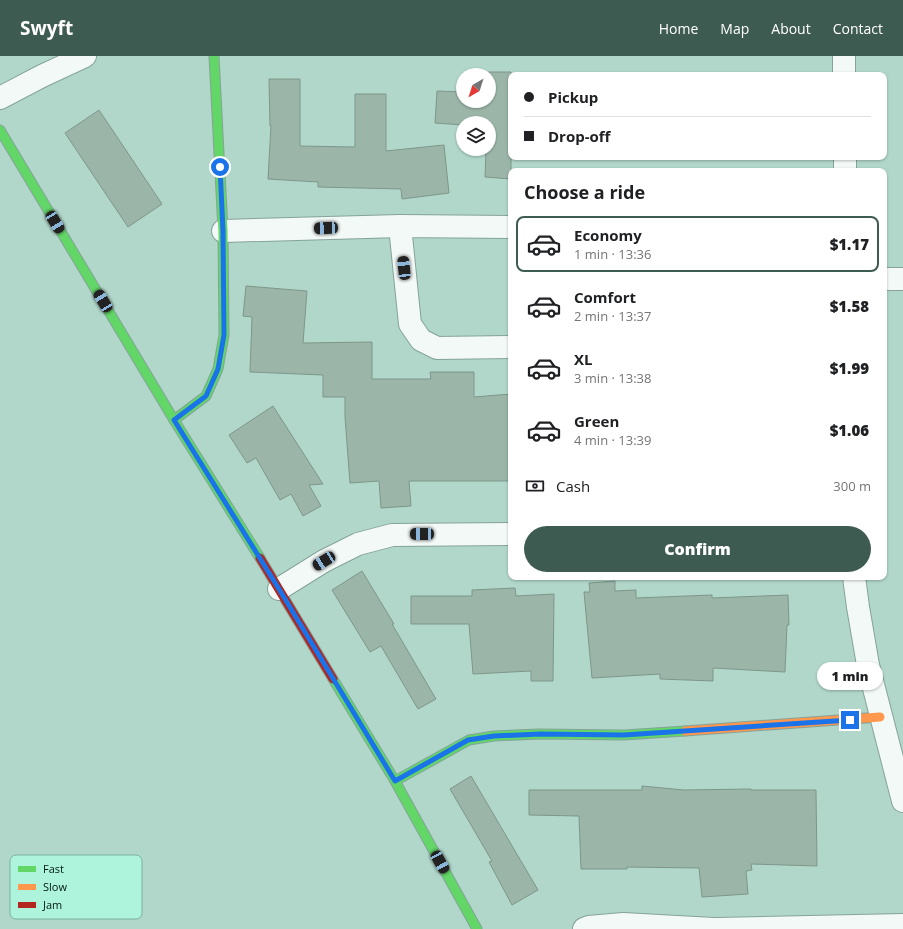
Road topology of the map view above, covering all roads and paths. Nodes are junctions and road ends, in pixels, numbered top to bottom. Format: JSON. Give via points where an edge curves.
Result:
{"nodes":[{"id":1,"x":85,"y":56,"type":"edge"},
{"id":2,"x":214,"y":56,"type":"edge"},
{"id":3,"x":844,"y":56,"type":"edge"},
{"id":4,"x":844,"y":72,"type":"edge"},
{"id":5,"x":0,"y":98,"type":"edge"},
{"id":6,"x":0,"y":130,"type":"edge"},
{"id":7,"x":400,"y":226,"type":"junction"},
{"id":8,"x":508,"y":227,"type":"edge"},
{"id":9,"x":223,"y":231,"type":"junction"},
{"id":10,"x":887,"y":279,"type":"edge"},
{"id":11,"x":903,"y":279,"type":"edge"},
{"id":12,"x":508,"y":347,"type":"edge"},
{"id":13,"x":174,"y":420,"type":"junction"},
{"id":14,"x":508,"y":534,"type":"edge"},
{"id":15,"x":854,"y":580,"type":"edge"},
{"id":16,"x":279,"y":589,"type":"junction"},
{"id":17,"x":880,"y":718,"type":"junction"},
{"id":18,"x":395,"y":781,"type":"junction"},
{"id":19,"x":903,"y":801,"type":"edge"},
{"id":20,"x":903,"y":925,"type":"edge"},
{"id":21,"x":477,"y":929,"type":"edge"},
{"id":22,"x":584,"y":929,"type":"edge"},
{"id":23,"x":714,"y":929,"type":"edge"},
{"id":24,"x":717,"y":929,"type":"edge"}],
"edges":[{"from":1,"to":5,"type":"street"},
{"from":2,"to":9,"type":"street"},
{"from":3,"to":4,"type":"street"},
{"from":6,"to":13,"type":"street"},
{"from":7,"to":8,"type":"street"},
{"from":7,"to":9,"type":"street"},
{"from":7,"to":12,"type":"street","via":[[410,324],[421,340],[437,348]]},
{"from":9,"to":13,"type":"street","via":[[224,335],[218,369],[206,396]]},
{"from":10,"to":11,"type":"street"},
{"from":13,"to":16,"type":"street"},
{"from":14,"to":16,"type":"street","via":[[392,535],[358,544],[324,561]]},
{"from":15,"to":17,"type":"street","via":[[868,665]]},
{"from":16,"to":18,"type":"street"},
{"from":17,"to":18,"type":"street","via":[[624,735],[494,736],[468,740]]},
{"from":17,"to":19,"type":"street"},
{"from":18,"to":21,"type":"street"},
{"from":20,"to":24,"type":"street"},
{"from":22,"to":23,"type":"street","via":[[623,924]]}]}
